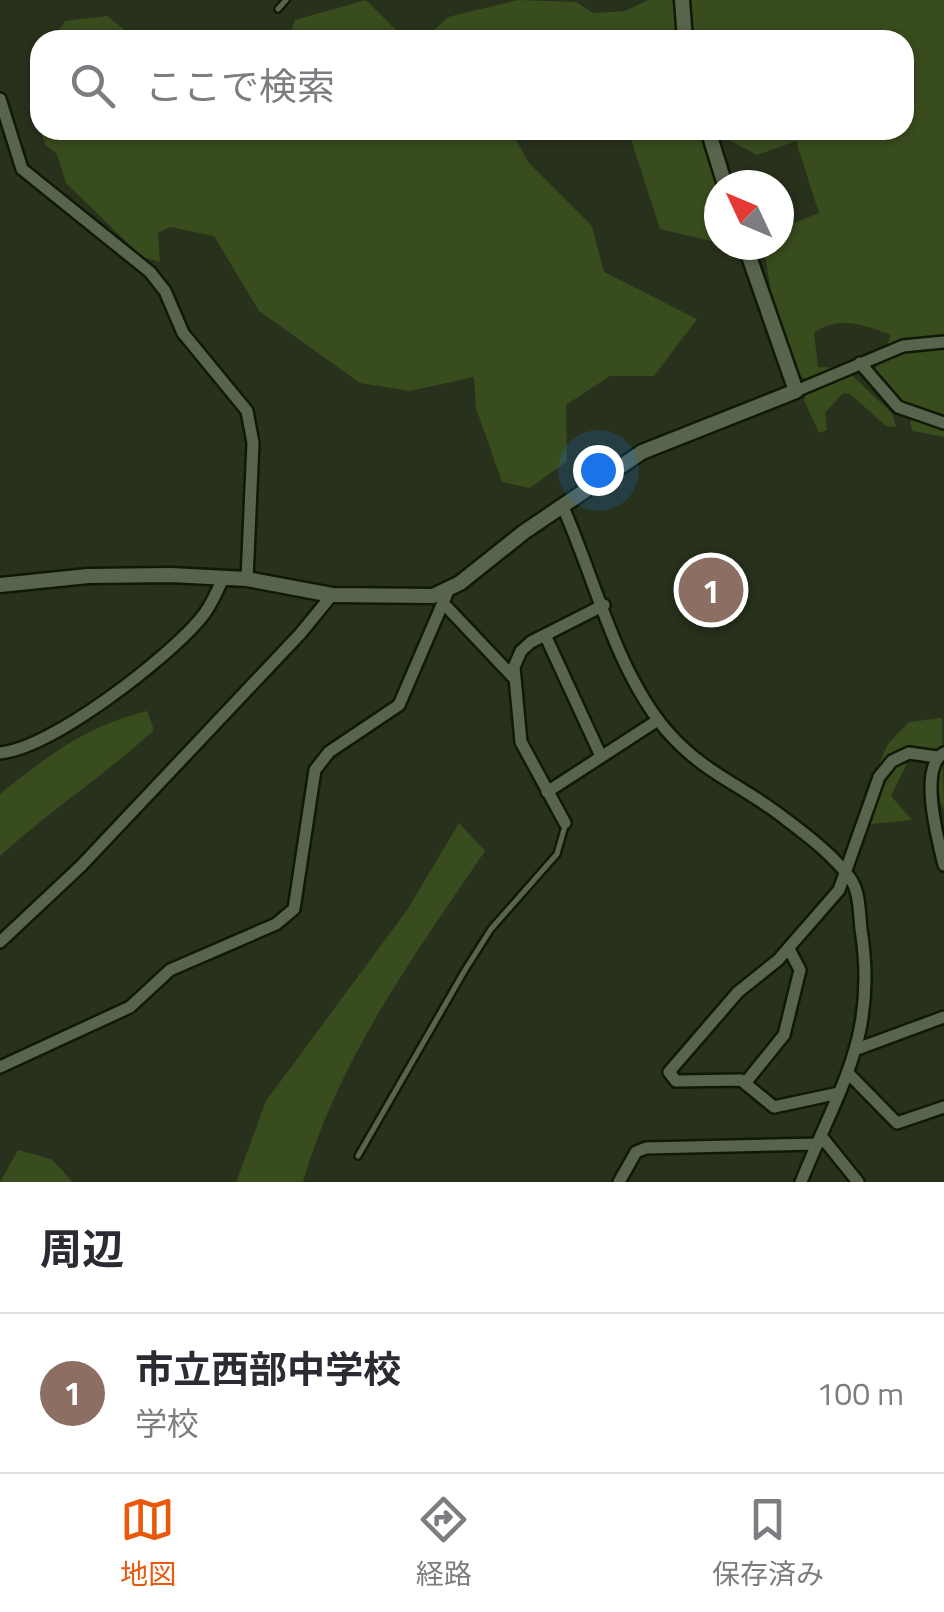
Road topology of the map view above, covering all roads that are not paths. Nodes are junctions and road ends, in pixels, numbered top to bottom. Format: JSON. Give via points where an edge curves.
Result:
{"nodes":[{"id":1,"x":286,"y":0,"type":"edge"},
{"id":2,"x":682,"y":0,"type":"edge"},
{"id":3,"x":278,"y":8,"type":"dead end"},
{"id":4,"x":684,"y":30,"type":"edge"},
{"id":5,"x":0,"y":99,"type":"edge"},
{"id":6,"x":711,"y":140,"type":"edge"},
{"id":7,"x":720,"y":170,"type":"edge"},
{"id":8,"x":750,"y":260,"type":"edge"},
{"id":9,"x":944,"y":342,"type":"edge"},
{"id":10,"x":860,"y":363,"type":"junction"},
{"id":11,"x":796,"y":391,"type":"junction"},
{"id":12,"x":944,"y":423,"type":"edge"},
{"id":13,"x":562,"y":505,"type":"junction"},
{"id":14,"x":224,"y":577,"type":"junction"},
{"id":15,"x":247,"y":579,"type":"junction"},
{"id":16,"x":0,"y":584,"type":"edge"},
{"id":17,"x":332,"y":595,"type":"junction"},
{"id":18,"x":446,"y":598,"type":"junction"},
{"id":19,"x":604,"y":605,"type":"junction"},
{"id":20,"x":544,"y":635,"type":"junction"},
{"id":21,"x":512,"y":677,"type":"junction"},
{"id":22,"x":658,"y":720,"type":"junction"},
{"id":23,"x":0,"y":753,"type":"edge"},
{"id":24,"x":600,"y":754,"type":"junction"},
{"id":25,"x":940,"y":755,"type":"edge"},
{"id":26,"x":547,"y":792,"type":"junction"},
{"id":27,"x":564,"y":823,"type":"joint"},
{"id":28,"x":944,"y":864,"type":"edge"},
{"id":29,"x":847,"y":875,"type":"junction"},
{"id":30,"x":0,"y":942,"type":"edge"},
{"id":31,"x":788,"y":949,"type":"junction"},
{"id":32,"x":944,"y":1017,"type":"edge"},
{"id":33,"x":857,"y":1049,"type":"junction"},
{"id":34,"x":0,"y":1067,"type":"edge"},
{"id":35,"x":848,"y":1073,"type":"junction"},
{"id":36,"x":746,"y":1082,"type":"junction"},
{"id":37,"x":839,"y":1093,"type":"junction"},
{"id":38,"x":944,"y":1108,"type":"edge"},
{"id":39,"x":820,"y":1140,"type":"junction"},
{"id":40,"x":358,"y":1156,"type":"dead end"},
{"id":41,"x":619,"y":1182,"type":"edge"},
{"id":42,"x":800,"y":1182,"type":"edge"},
{"id":43,"x":858,"y":1182,"type":"edge"}],
"edges":[{"from":1,"to":3,"type":"lane"},
{"from":2,"to":4,"type":"street"},
{"from":5,"to":15,"type":"street","via":[[22,170],[150,272],[184,333],[247,410],[253,443]]},
{"from":6,"to":7,"type":"street"},
{"from":8,"to":11,"type":"street"},
{"from":9,"to":10,"type":"street","via":[[914,343]]},
{"from":10,"to":11,"type":"street"},
{"from":10,"to":12,"type":"street","via":[[898,407]]},
{"from":11,"to":13,"type":"street","via":[[656,444]]},
{"from":13,"to":18,"type":"street"},
{"from":13,"to":19,"type":"street"},
{"from":14,"to":15,"type":"street"},
{"from":14,"to":16,"type":"street","via":[[119,574]]},
{"from":14,"to":23,"type":"street","via":[[195,624],[102,702],[38,741]]},
{"from":15,"to":17,"type":"street"},
{"from":17,"to":18,"type":"street"},
{"from":17,"to":30,"type":"street","via":[[81,866]]},
{"from":18,"to":21,"type":"street"},
{"from":18,"to":34,"type":"street","via":[[400,704],[330,752],[316,770],[294,909],[276,924],[170,970],[130,1007]]},
{"from":19,"to":20,"type":"street"},
{"from":19,"to":22,"type":"street"},
{"from":20,"to":21,"type":"street","via":[[521,651]]},
{"from":20,"to":24,"type":"street"},
{"from":21,"to":26,"type":"street","via":[[521,742]]},
{"from":22,"to":24,"type":"street"},
{"from":22,"to":29,"type":"street","via":[[698,765],[765,803]]},
{"from":24,"to":26,"type":"street"},
{"from":25,"to":28,"type":"street","via":[[932,804]]},
{"from":25,"to":29,"type":"street","via":[[908,753],[886,767]]},
{"from":26,"to":27,"type":"street"},
{"from":27,"to":40,"type":"lane","via":[[557,854],[490,929]]},
{"from":29,"to":31,"type":"street"},
{"from":29,"to":33,"type":"street","via":[[868,976]]},
{"from":31,"to":36,"type":"street","via":[[800,970],[786,1031]]},
{"from":31,"to":36,"type":"street","via":[[738,992],[669,1072],[676,1081]]},
{"from":32,"to":33,"type":"street"},
{"from":33,"to":35,"type":"street"},
{"from":35,"to":37,"type":"street"},
{"from":35,"to":38,"type":"street","via":[[897,1123]]},
{"from":36,"to":37,"type":"street","via":[[774,1107]]},
{"from":37,"to":39,"type":"street"},
{"from":39,"to":41,"type":"street","via":[[646,1148],[636,1152]]},
{"from":39,"to":42,"type":"street"},
{"from":39,"to":43,"type":"street"}]}
